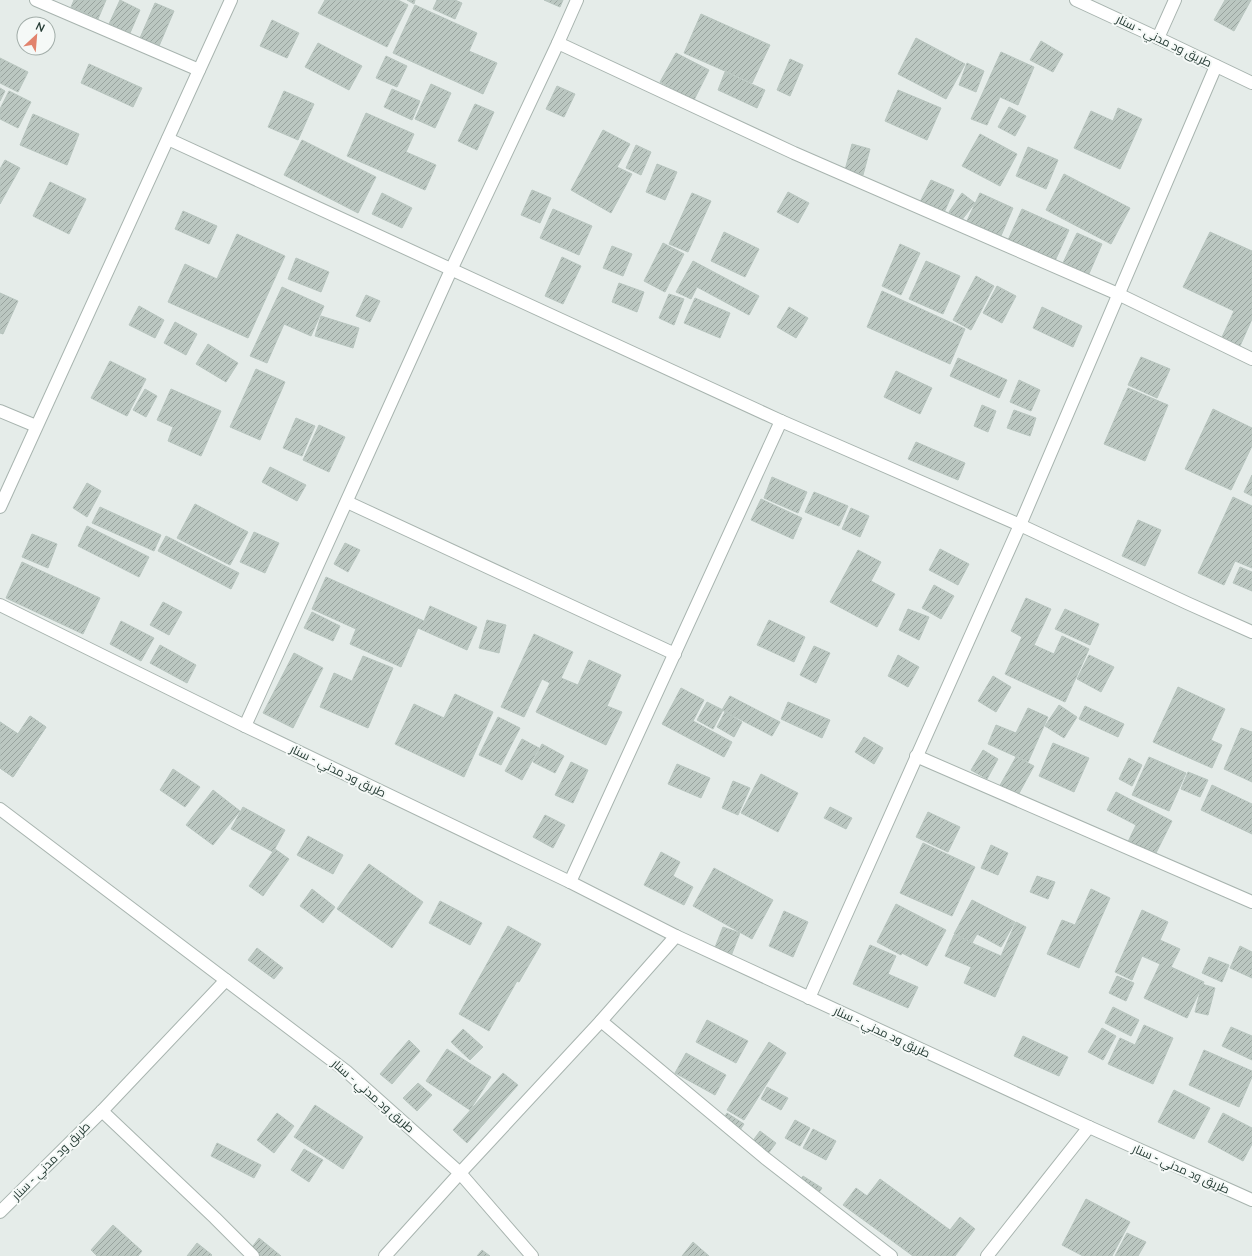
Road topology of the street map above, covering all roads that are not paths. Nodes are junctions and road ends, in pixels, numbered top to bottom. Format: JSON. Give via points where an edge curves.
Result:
{"nodes":[{"id":1,"x":36,"y":0,"type":"edge"},
{"id":2,"x":231,"y":0,"type":"edge"},
{"id":3,"x":577,"y":0,"type":"edge"},
{"id":4,"x":1076,"y":0,"type":"edge"},
{"id":5,"x":1175,"y":0,"type":"edge"},
{"id":6,"x":1158,"y":38,"type":"junction"},
{"id":7,"x":558,"y":43,"type":"junction"},
{"id":8,"x":1216,"y":66,"type":"junction"},
{"id":9,"x":199,"y":70,"type":"junction"},
{"id":10,"x":1252,"y":83,"type":"edge"},
{"id":11,"x":168,"y":139,"type":"junction"},
{"id":12,"x":451,"y":270,"type":"junction"},
{"id":13,"x":1118,"y":294,"type":"junction"},
{"id":14,"x":1252,"y":359,"type":"edge"},
{"id":15,"x":0,"y":411,"type":"edge"},
{"id":16,"x":781,"y":421,"type":"junction"},
{"id":17,"x":36,"y":426,"type":"junction"},
{"id":18,"x":347,"y":502,"type":"junction"},
{"id":19,"x":0,"y":507,"type":"edge"},
{"id":20,"x":1020,"y":525,"type":"junction"},
{"id":21,"x":0,"y":605,"type":"edge"},
{"id":22,"x":1252,"y":632,"type":"edge"},
{"id":23,"x":674,"y":654,"type":"junction"},
{"id":24,"x":245,"y":726,"type":"junction"},
{"id":25,"x":916,"y":756,"type":"junction"},
{"id":26,"x":0,"y":809,"type":"edge"},
{"id":27,"x":570,"y":882,"type":"junction"},
{"id":28,"x":1252,"y":902,"type":"edge"},
{"id":29,"x":676,"y":936,"type":"junction"},
{"id":30,"x":226,"y":980,"type":"junction"},
{"id":31,"x":809,"y":998,"type":"junction"},
{"id":32,"x":601,"y":1021,"type":"junction"},
{"id":33,"x":102,"y":1111,"type":"junction"},
{"id":34,"x":1089,"y":1127,"type":"junction"},
{"id":35,"x":460,"y":1173,"type":"junction"},
{"id":36,"x":1252,"y":1200,"type":"edge"},
{"id":37,"x":0,"y":1212,"type":"edge"},
{"id":38,"x":253,"y":1256,"type":"edge"},
{"id":39,"x":385,"y":1256,"type":"edge"},
{"id":40,"x":532,"y":1256,"type":"edge"},
{"id":41,"x":891,"y":1256,"type":"edge"},
{"id":42,"x":987,"y":1256,"type":"edge"}],
"edges":[{"from":1,"to":9,"type":"street"},
{"from":2,"to":9,"type":"street"},
{"from":3,"to":7,"type":"street"},
{"from":4,"to":6,"type":"street","name":"طريق ود مدني - سنار"},
{"from":5,"to":6,"type":"street"},
{"from":6,"to":8,"type":"street","name":"طريق ود مدني - سنار"},
{"from":7,"to":12,"type":"street"},
{"from":7,"to":13,"type":"street","via":[[794,153]]},
{"from":8,"to":10,"type":"street","name":"طريق ود مدني - سنار"},
{"from":8,"to":13,"type":"street"},
{"from":9,"to":11,"type":"street"},
{"from":11,"to":12,"type":"street"},
{"from":11,"to":17,"type":"street"},
{"from":12,"to":16,"type":"street"},
{"from":12,"to":18,"type":"street"},
{"from":13,"to":14,"type":"street"},
{"from":13,"to":20,"type":"street"},
{"from":15,"to":17,"type":"street"},
{"from":16,"to":20,"type":"street"},
{"from":16,"to":23,"type":"street"},
{"from":17,"to":19,"type":"street"},
{"from":18,"to":23,"type":"street"},
{"from":18,"to":24,"type":"street"},
{"from":20,"to":22,"type":"street"},
{"from":20,"to":25,"type":"street"},
{"from":21,"to":24,"type":"street","name":"طريق ود مدني - سنار"},
{"from":23,"to":27,"type":"street"},
{"from":24,"to":27,"type":"street","name":"طريق ود مدني - سنار"},
{"from":25,"to":28,"type":"street"},
{"from":25,"to":31,"type":"street"},
{"from":26,"to":30,"type":"street","name":"طريق ود مدني - سنار"},
{"from":27,"to":29,"type":"street","name":"طريق ود مدني - سنار"},
{"from":29,"to":31,"type":"street","name":"طريق ود مدني - سنار"},
{"from":29,"to":32,"type":"street"},
{"from":30,"to":33,"type":"street","name":"طريق ود مدني - سنار"},
{"from":30,"to":35,"type":"street","name":"طريق ود مدني - سنار","via":[[346,1071]]},
{"from":31,"to":34,"type":"street","name":"طريق ود مدني - سنار"},
{"from":32,"to":35,"type":"street"},
{"from":32,"to":41,"type":"street","via":[[765,1158]]},
{"from":33,"to":37,"type":"street","name":"طريق ود مدني - سنار"},
{"from":33,"to":38,"type":"street"},
{"from":34,"to":36,"type":"street","name":"طريق ود مدني - سنار"},
{"from":34,"to":42,"type":"street"},
{"from":35,"to":39,"type":"street"},
{"from":35,"to":40,"type":"street","name":"طريق ود مدني - سنار"}]}
